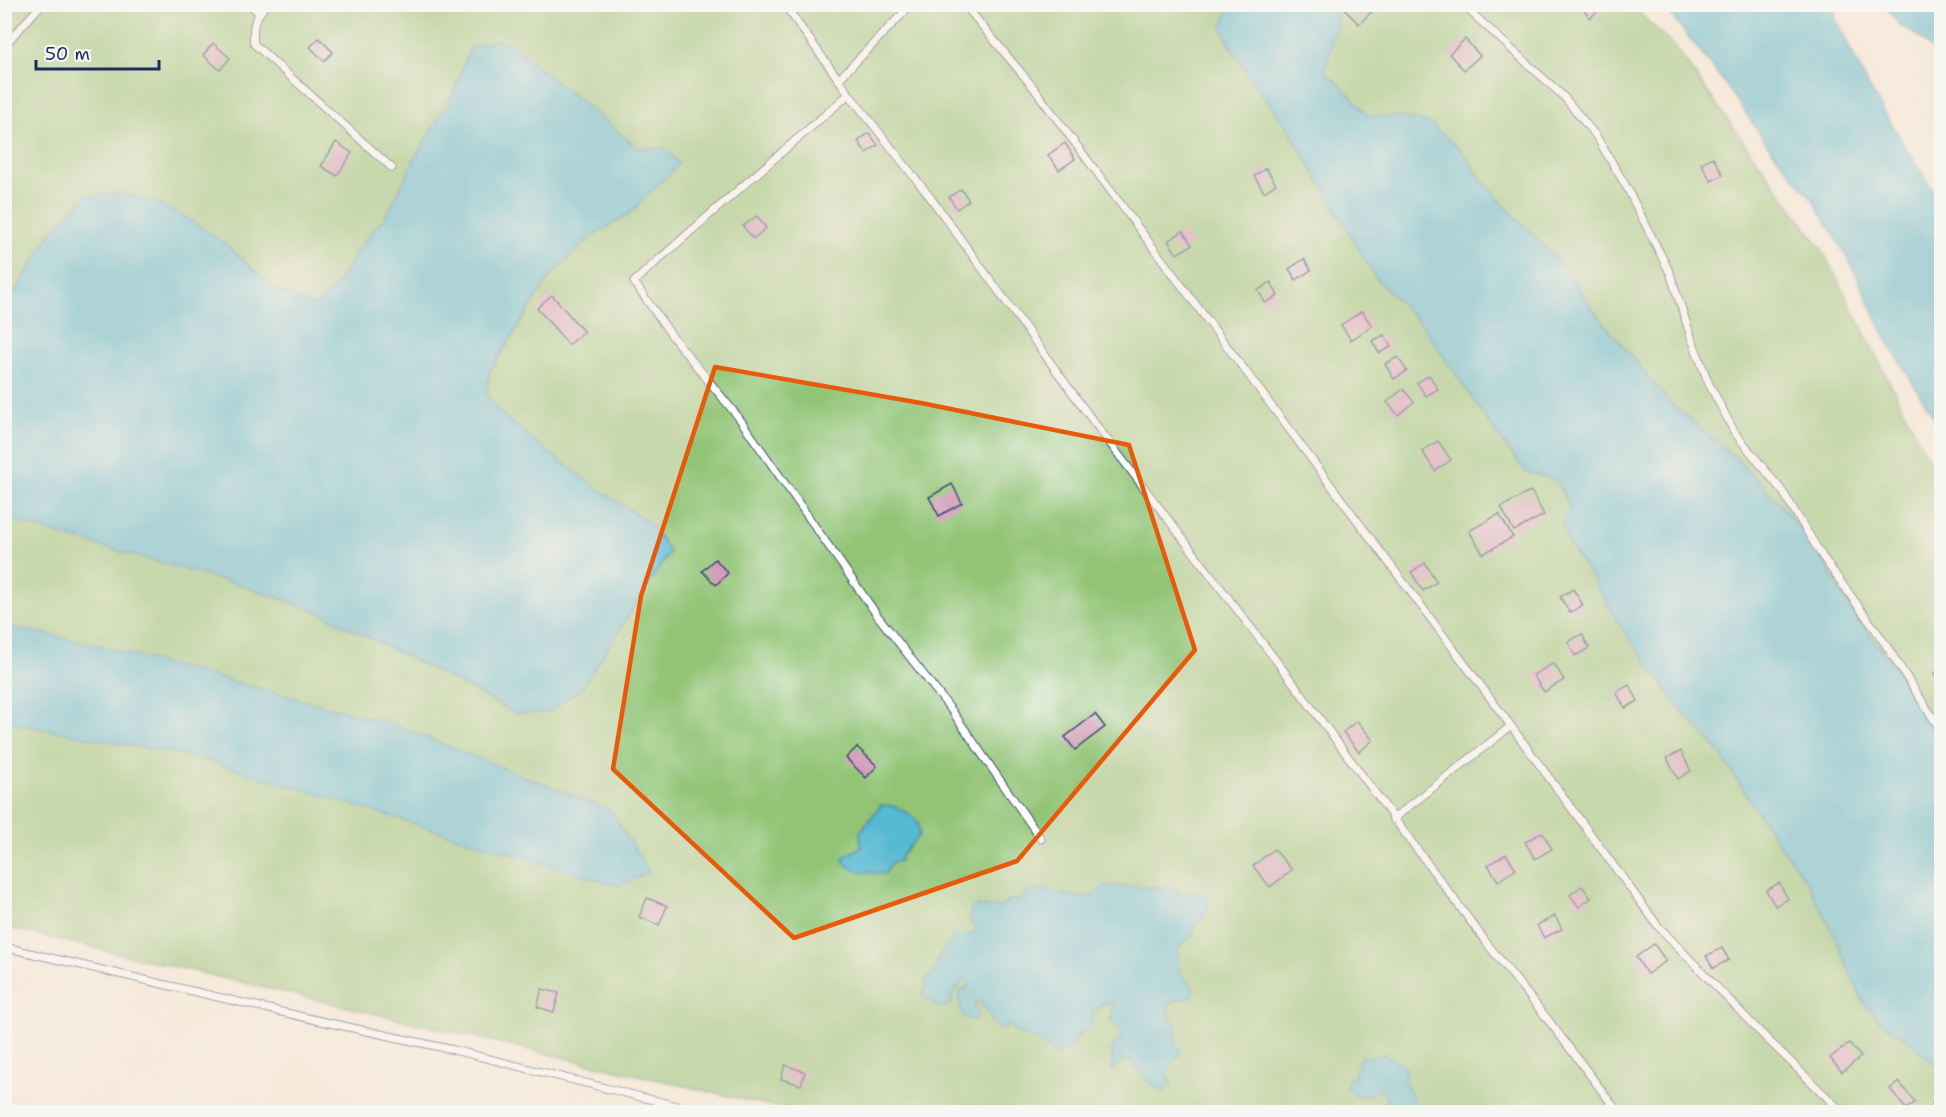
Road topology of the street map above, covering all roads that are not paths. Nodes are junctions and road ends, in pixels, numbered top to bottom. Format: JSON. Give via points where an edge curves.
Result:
{"nodes":[{"id":1,"x":42,"y":4,"type":"edge"},
{"id":2,"x":249,"y":4,"type":"edge"},
{"id":3,"x":267,"y":4,"type":"edge"},
{"id":4,"x":784,"y":4,"type":"edge"},
{"id":5,"x":912,"y":4,"type":"edge"},
{"id":6,"x":964,"y":4,"type":"edge"},
{"id":7,"x":1462,"y":4,"type":"edge"},
{"id":8,"x":259,"y":13,"type":"junction"},
{"id":9,"x":4,"y":46,"type":"edge"},
{"id":10,"x":839,"y":79,"type":"junction"},
{"id":11,"x":849,"y":93,"type":"junction"},
{"id":12,"x":392,"y":168,"type":"dead end"},
{"id":13,"x":1511,"y":726,"type":"junction"},
{"id":14,"x":1941,"y":732,"type":"edge"},
{"id":15,"x":1393,"y":819,"type":"junction"},
{"id":16,"x":1041,"y":839,"type":"dead end"},
{"id":17,"x":4,"y":947,"type":"edge"},
{"id":18,"x":701,"y":1113,"type":"edge"},
{"id":19,"x":1618,"y":1113,"type":"edge"},
{"id":20,"x":1842,"y":1113,"type":"edge"}],
"edges":[{"from":1,"to":9,"type":"lane"},
{"from":2,"to":8,"type":"lane"},
{"from":3,"to":8,"type":"lane"},
{"from":4,"to":10,"type":"lane"},
{"from":5,"to":10,"type":"lane"},
{"from":6,"to":13,"type":"lane","via":[[1033,87]]},
{"from":7,"to":14,"type":"lane","via":[[1564,97],[1596,136],[1670,273],[1709,384],[1735,433],[1784,492],[1822,556],[1880,636]]},
{"from":8,"to":12,"type":"lane","via":[[252,28],[254,44],[260,51]]},
{"from":10,"to":11,"type":"lane"},
{"from":11,"to":15,"type":"lane"},
{"from":11,"to":16,"type":"lane","via":[[634,282],[739,418]]},
{"from":13,"to":15,"type":"lane"},
{"from":13,"to":20,"type":"lane","via":[[1658,926]]},
{"from":15,"to":19,"type":"lane"},
{"from":17,"to":18,"type":"lane","via":[[454,1050]]}]}
